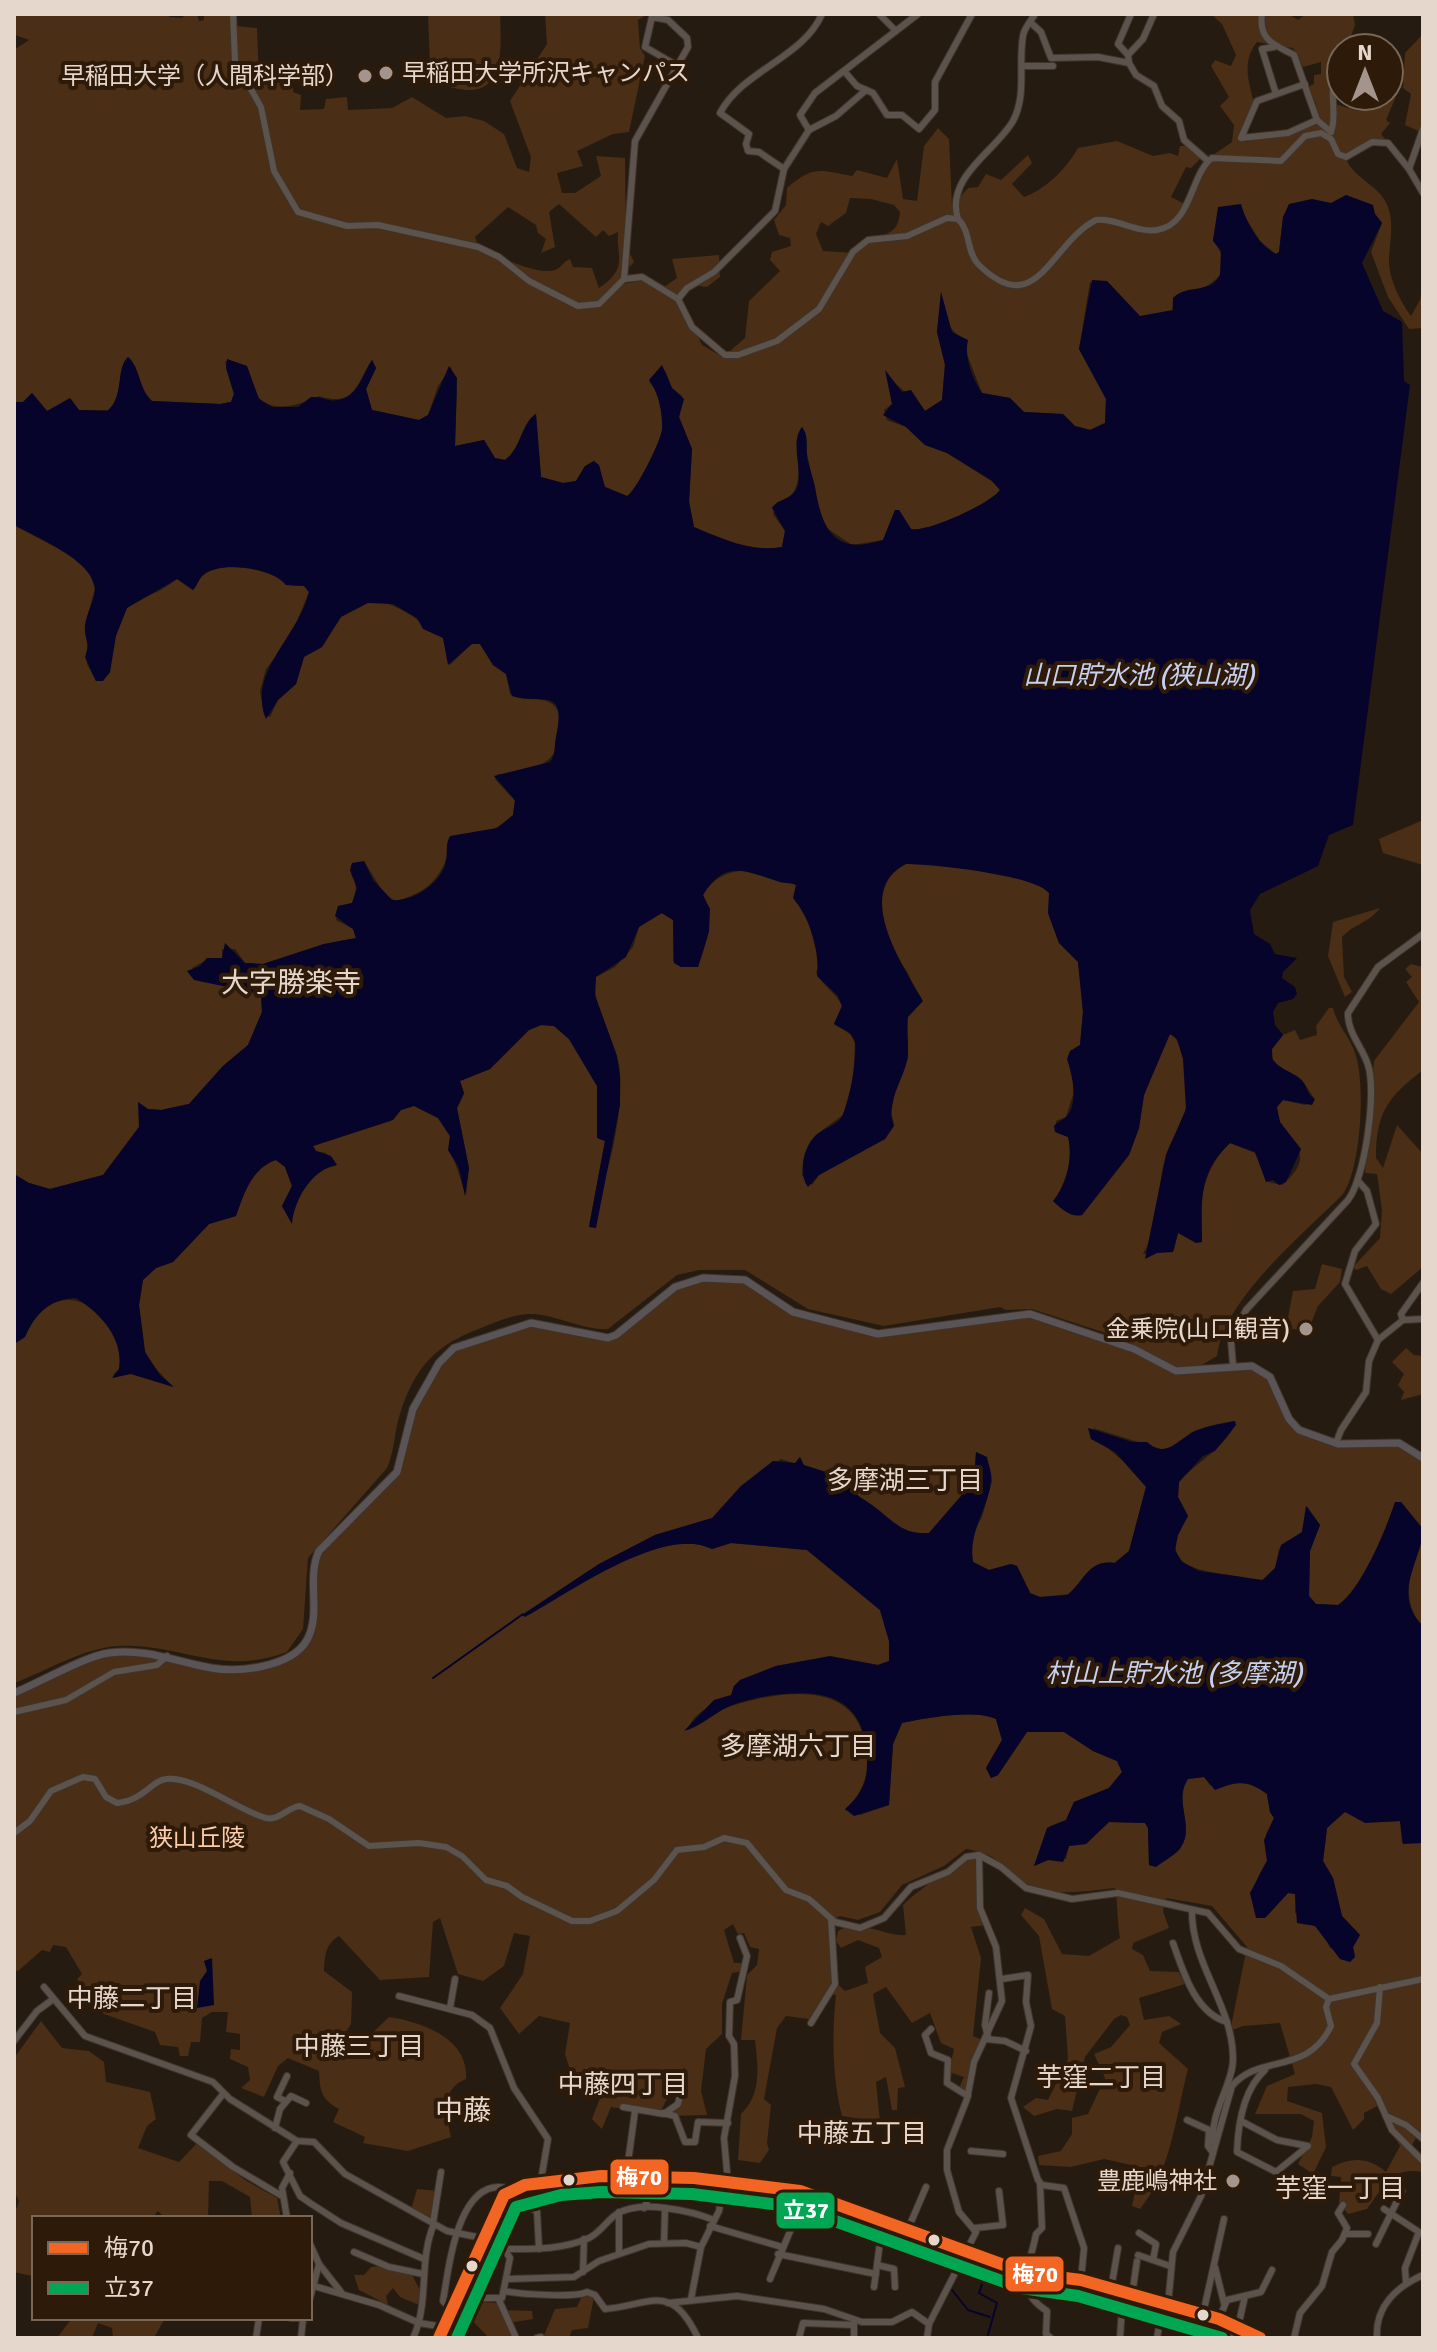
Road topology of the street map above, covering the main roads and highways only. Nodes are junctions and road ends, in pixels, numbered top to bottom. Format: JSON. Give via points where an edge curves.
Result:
{"nodes":[{"id":1,"x":1423,"y":1458,"type":"edge"},
{"id":2,"x":14,"y":1693,"type":"edge"},
{"id":3,"x":1237,"y":2326,"type":"junction"},
{"id":4,"x":439,"y":2338,"type":"edge"},
{"id":5,"x":1230,"y":2338,"type":"edge"},
{"id":6,"x":1260,"y":2338,"type":"edge"}],
"edges":[{"from":1,"to":2,"type":"main road","via":[[1399,1443],[1336,1443],[1299,1430],[1263,1371],[1233,1365],[1176,1371],[1134,1349],[1030,1314],[875,1333],[802,1315],[751,1282],[703,1278],[680,1284],[608,1338],[518,1325],[454,1348],[439,1363],[413,1409],[397,1472],[319,1551],[313,1621],[301,1649],[285,1659],[233,1669],[121,1652],[95,1656]]},
{"from":3,"to":4,"type":"main road","via":[[1081,2280],[1028,2274],[966,2255],[811,2194],[776,2187],[585,2175],[515,2186],[499,2202]]},
{"from":3,"to":5,"type":"main road"},
{"from":3,"to":6,"type":"main road"}]}
